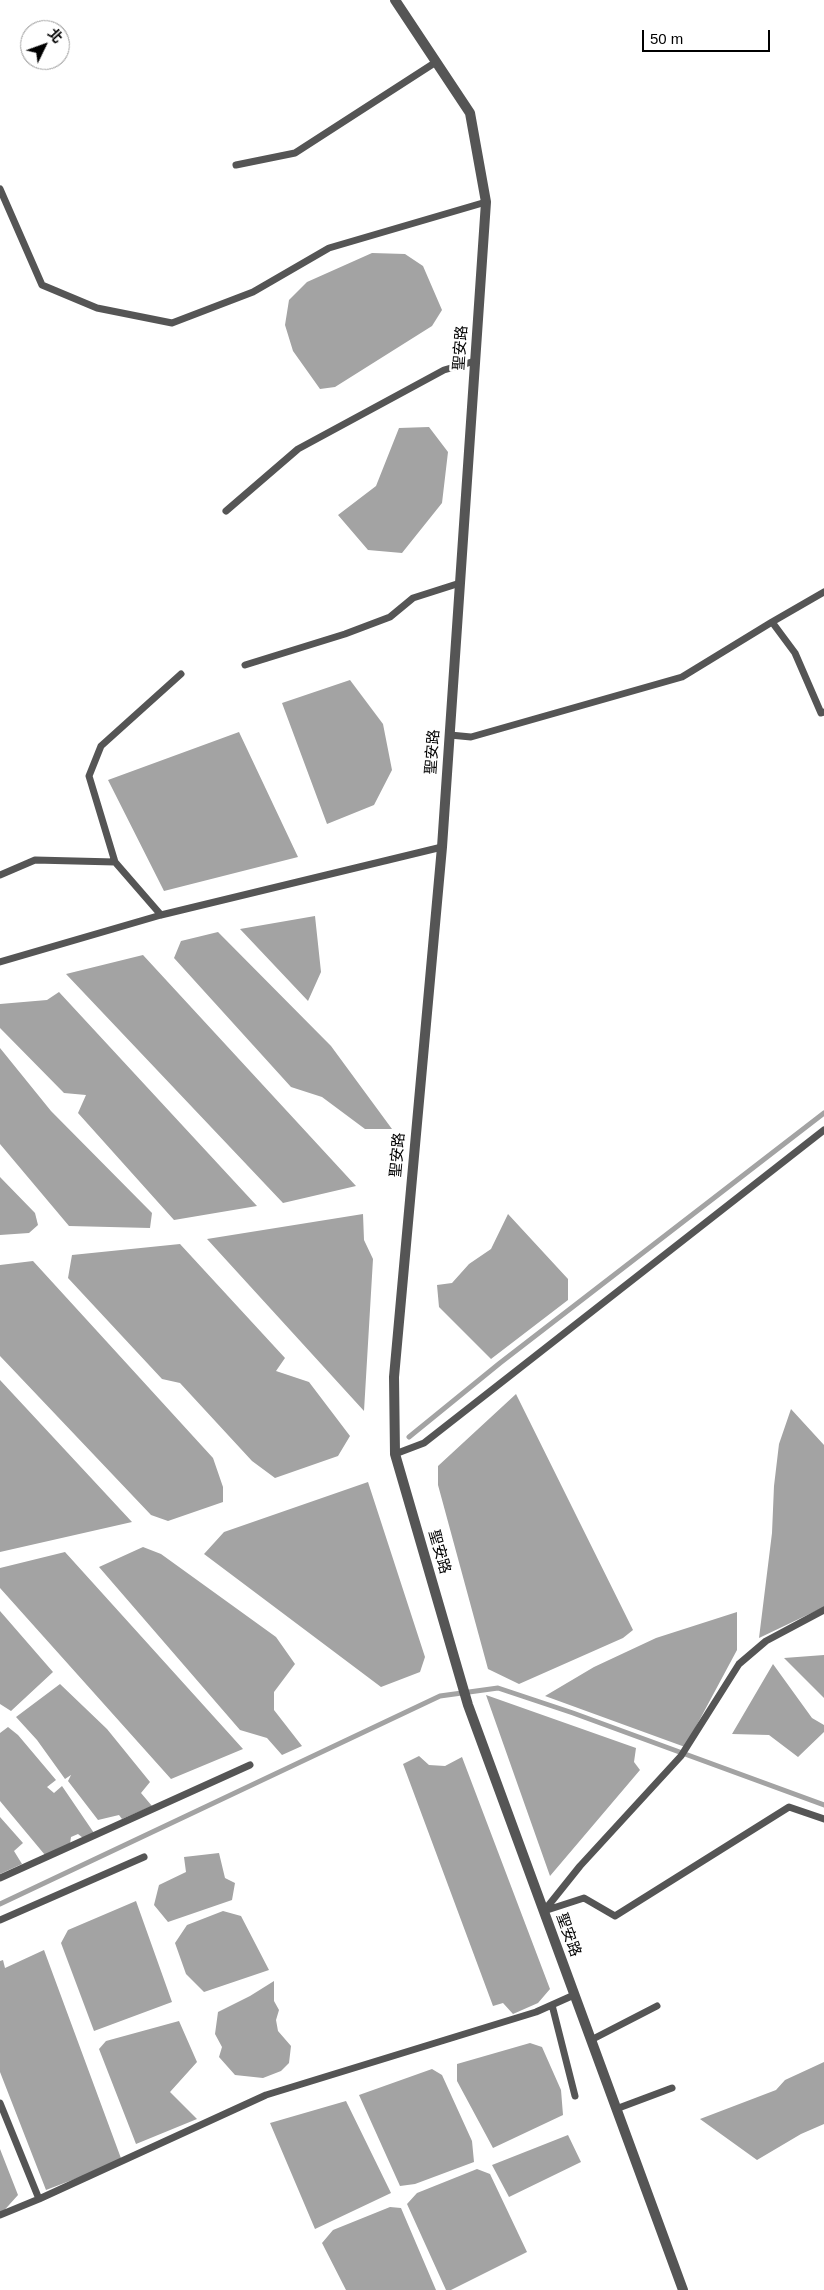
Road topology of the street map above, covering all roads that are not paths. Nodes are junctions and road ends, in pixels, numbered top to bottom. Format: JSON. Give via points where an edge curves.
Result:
{"nodes":[{"id":1,"x":395,"y":0,"type":"edge"},
{"id":2,"x":436,"y":62,"type":"junction"},
{"id":3,"x":236,"y":165,"type":"dead end"},
{"id":4,"x":0,"y":189,"type":"edge"},
{"id":5,"x":486,"y":202,"type":"junction"},
{"id":6,"x":475,"y":361,"type":"junction"},
{"id":7,"x":226,"y":511,"type":"dead end"},
{"id":8,"x":460,"y":583,"type":"junction"},
{"id":9,"x":824,"y":592,"type":"edge"},
{"id":10,"x":772,"y":622,"type":"junction"},
{"id":11,"x":246,"y":665,"type":"dead end"},
{"id":12,"x":181,"y":674,"type":"dead end"},
{"id":13,"x":824,"y":712,"type":"edge"},
{"id":14,"x":450,"y":735,"type":"junction"},
{"id":15,"x":442,"y":846,"type":"junction"},
{"id":16,"x":115,"y":862,"type":"junction"},
{"id":17,"x":0,"y":875,"type":"edge"},
{"id":18,"x":161,"y":914,"type":"junction"},
{"id":19,"x":0,"y":962,"type":"edge"},
{"id":20,"x":824,"y":1130,"type":"edge"},
{"id":21,"x":395,"y":1454,"type":"junction"},
{"id":22,"x":824,"y":1610,"type":"edge"},
{"id":23,"x":250,"y":1765,"type":"dead end"},
{"id":24,"x":824,"y":1819,"type":"edge"},
{"id":25,"x":144,"y":1857,"type":"dead end"},
{"id":26,"x":0,"y":1878,"type":"edge"},
{"id":27,"x":544,"y":1912,"type":"junction"},
{"id":28,"x":0,"y":1920,"type":"edge"},
{"id":29,"x":574,"y":1994,"type":"junction"},
{"id":30,"x":552,"y":2005,"type":"junction"},
{"id":31,"x":657,"y":2006,"type":"dead end"},
{"id":32,"x":591,"y":2040,"type":"junction"},
{"id":33,"x":672,"y":2088,"type":"dead end"},
{"id":34,"x":575,"y":2096,"type":"dead end"},
{"id":35,"x":0,"y":2104,"type":"edge"},
{"id":36,"x":616,"y":2109,"type":"junction"},
{"id":37,"x":39,"y":2199,"type":"junction"},
{"id":38,"x":0,"y":2215,"type":"edge"},
{"id":39,"x":683,"y":2290,"type":"edge"}],
"edges":[{"from":1,"to":2,"type":"street","name":"聖安路"},
{"from":2,"to":3,"type":"lane","via":[[295,153]]},
{"from":2,"to":5,"type":"street","name":"聖安路","via":[[470,113]]},
{"from":4,"to":5,"type":"lane","via":[[42,285],[97,308],[172,324],[254,292],[329,248]]},
{"from":5,"to":6,"type":"street","name":"聖安路"},
{"from":6,"to":7,"type":"lane","via":[[444,370],[298,448]]},
{"from":6,"to":8,"type":"street","name":"聖安路"},
{"from":8,"to":11,"type":"lane","via":[[413,598],[390,617]]},
{"from":8,"to":14,"type":"street","name":"聖安路"},
{"from":9,"to":10,"type":"lane"},
{"from":10,"to":13,"type":"lane","via":[[795,653],[821,713]]},
{"from":10,"to":14,"type":"lane","via":[[682,677],[471,737]]},
{"from":12,"to":16,"type":"lane","via":[[100,746],[89,776]]},
{"from":14,"to":15,"type":"street","name":"聖安路"},
{"from":15,"to":18,"type":"lane"},
{"from":15,"to":21,"type":"street","name":"聖安路","via":[[394,1377]]},
{"from":16,"to":17,"type":"lane","via":[[35,860]]},
{"from":16,"to":18,"type":"lane"},
{"from":18,"to":19,"type":"lane"},
{"from":20,"to":21,"type":"lane","via":[[424,1443]]},
{"from":21,"to":27,"type":"street","name":"聖安路","via":[[468,1705]]},
{"from":22,"to":27,"type":"lane","via":[[766,1640],[739,1664],[681,1756],[580,1866]]},
{"from":23,"to":26,"type":"lane"},
{"from":24,"to":27,"type":"lane","via":[[790,1807],[615,1916],[584,1898]]},
{"from":25,"to":28,"type":"lane"},
{"from":27,"to":29,"type":"street","name":"聖安路"},
{"from":29,"to":30,"type":"lane"},
{"from":29,"to":32,"type":"street","name":"聖安路"},
{"from":30,"to":34,"type":"lane"},
{"from":30,"to":37,"type":"lane","via":[[266,2095]]},
{"from":31,"to":32,"type":"lane"},
{"from":32,"to":36,"type":"street","name":"聖安路"},
{"from":33,"to":36,"type":"lane"},
{"from":35,"to":37,"type":"lane"},
{"from":36,"to":39,"type":"street","name":"聖安路"},
{"from":37,"to":38,"type":"lane"}]}
